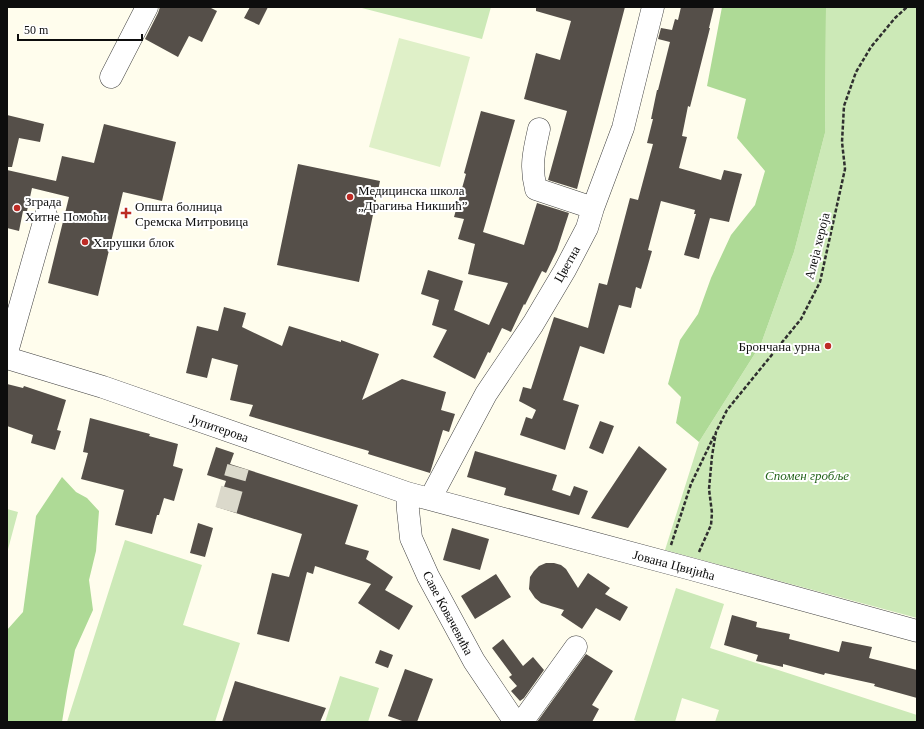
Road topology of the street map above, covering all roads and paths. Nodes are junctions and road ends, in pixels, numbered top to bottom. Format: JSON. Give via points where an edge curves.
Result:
{"nodes":[{"id":1,"x":147,"y":7,"type":"edge"},
{"id":2,"x":653,"y":7,"type":"edge"},
{"id":3,"x":907,"y":7,"type":"edge"},
{"id":4,"x":110,"y":77,"type":"dead end"},
{"id":5,"x":539,"y":129,"type":"dead end"},
{"id":6,"x":593,"y":208,"type":"junction"},
{"id":7,"x":46,"y":215,"type":"dead end"},
{"id":8,"x":7,"y":352,"type":"edge"},
{"id":9,"x":7,"y":358,"type":"edge"},
{"id":10,"x":716,"y":432,"type":"junction"},
{"id":11,"x":407,"y":493,"type":"junction"},
{"id":12,"x":430,"y":499,"type":"junction"},
{"id":13,"x":665,"y":562,"type":"junction"},
{"id":14,"x":691,"y":569,"type":"junction"},
{"id":15,"x":917,"y":631,"type":"edge"},
{"id":16,"x":576,"y":646,"type":"dead end"},
{"id":17,"x":515,"y":722,"type":"edge"},
{"id":18,"x":522,"y":722,"type":"edge"}],
"edges":[{"from":1,"to":4,"type":"street"},
{"from":2,"to":6,"type":"street","name":"Цветна","via":[[622,128]]},
{"from":3,"to":10,"type":"path","name":"Алеја хероја","via":[[871,47],[856,72],[844,106],[842,142],[845,169],[820,282],[801,319],[727,410]]},
{"from":5,"to":6,"type":"street","via":[[532,176],[536,189]]},
{"from":6,"to":12,"type":"street","name":"Цветна","via":[[587,228],[565,270],[533,324],[486,394]]},
{"from":7,"to":8,"type":"street"},
{"from":9,"to":11,"type":"street","name":"Јупитерова","via":[[103,388]]},
{"from":10,"to":13,"type":"path","via":[[692,484]]},
{"from":10,"to":14,"type":"path","name":"Алеја хероја","via":[[709,489],[712,513],[710,525]]},
{"from":11,"to":12,"type":"street","name":"Јупитерова"},
{"from":11,"to":17,"type":"street","name":"Саве Ковачевића","via":[[411,538],[428,576],[474,661]]},
{"from":12,"to":13,"type":"street","name":"Јована Цвијића"},
{"from":13,"to":14,"type":"street","name":"Јована Цвијића"},
{"from":14,"to":15,"type":"street","name":"Јована Цвијића"},
{"from":16,"to":18,"type":"street"}]}
